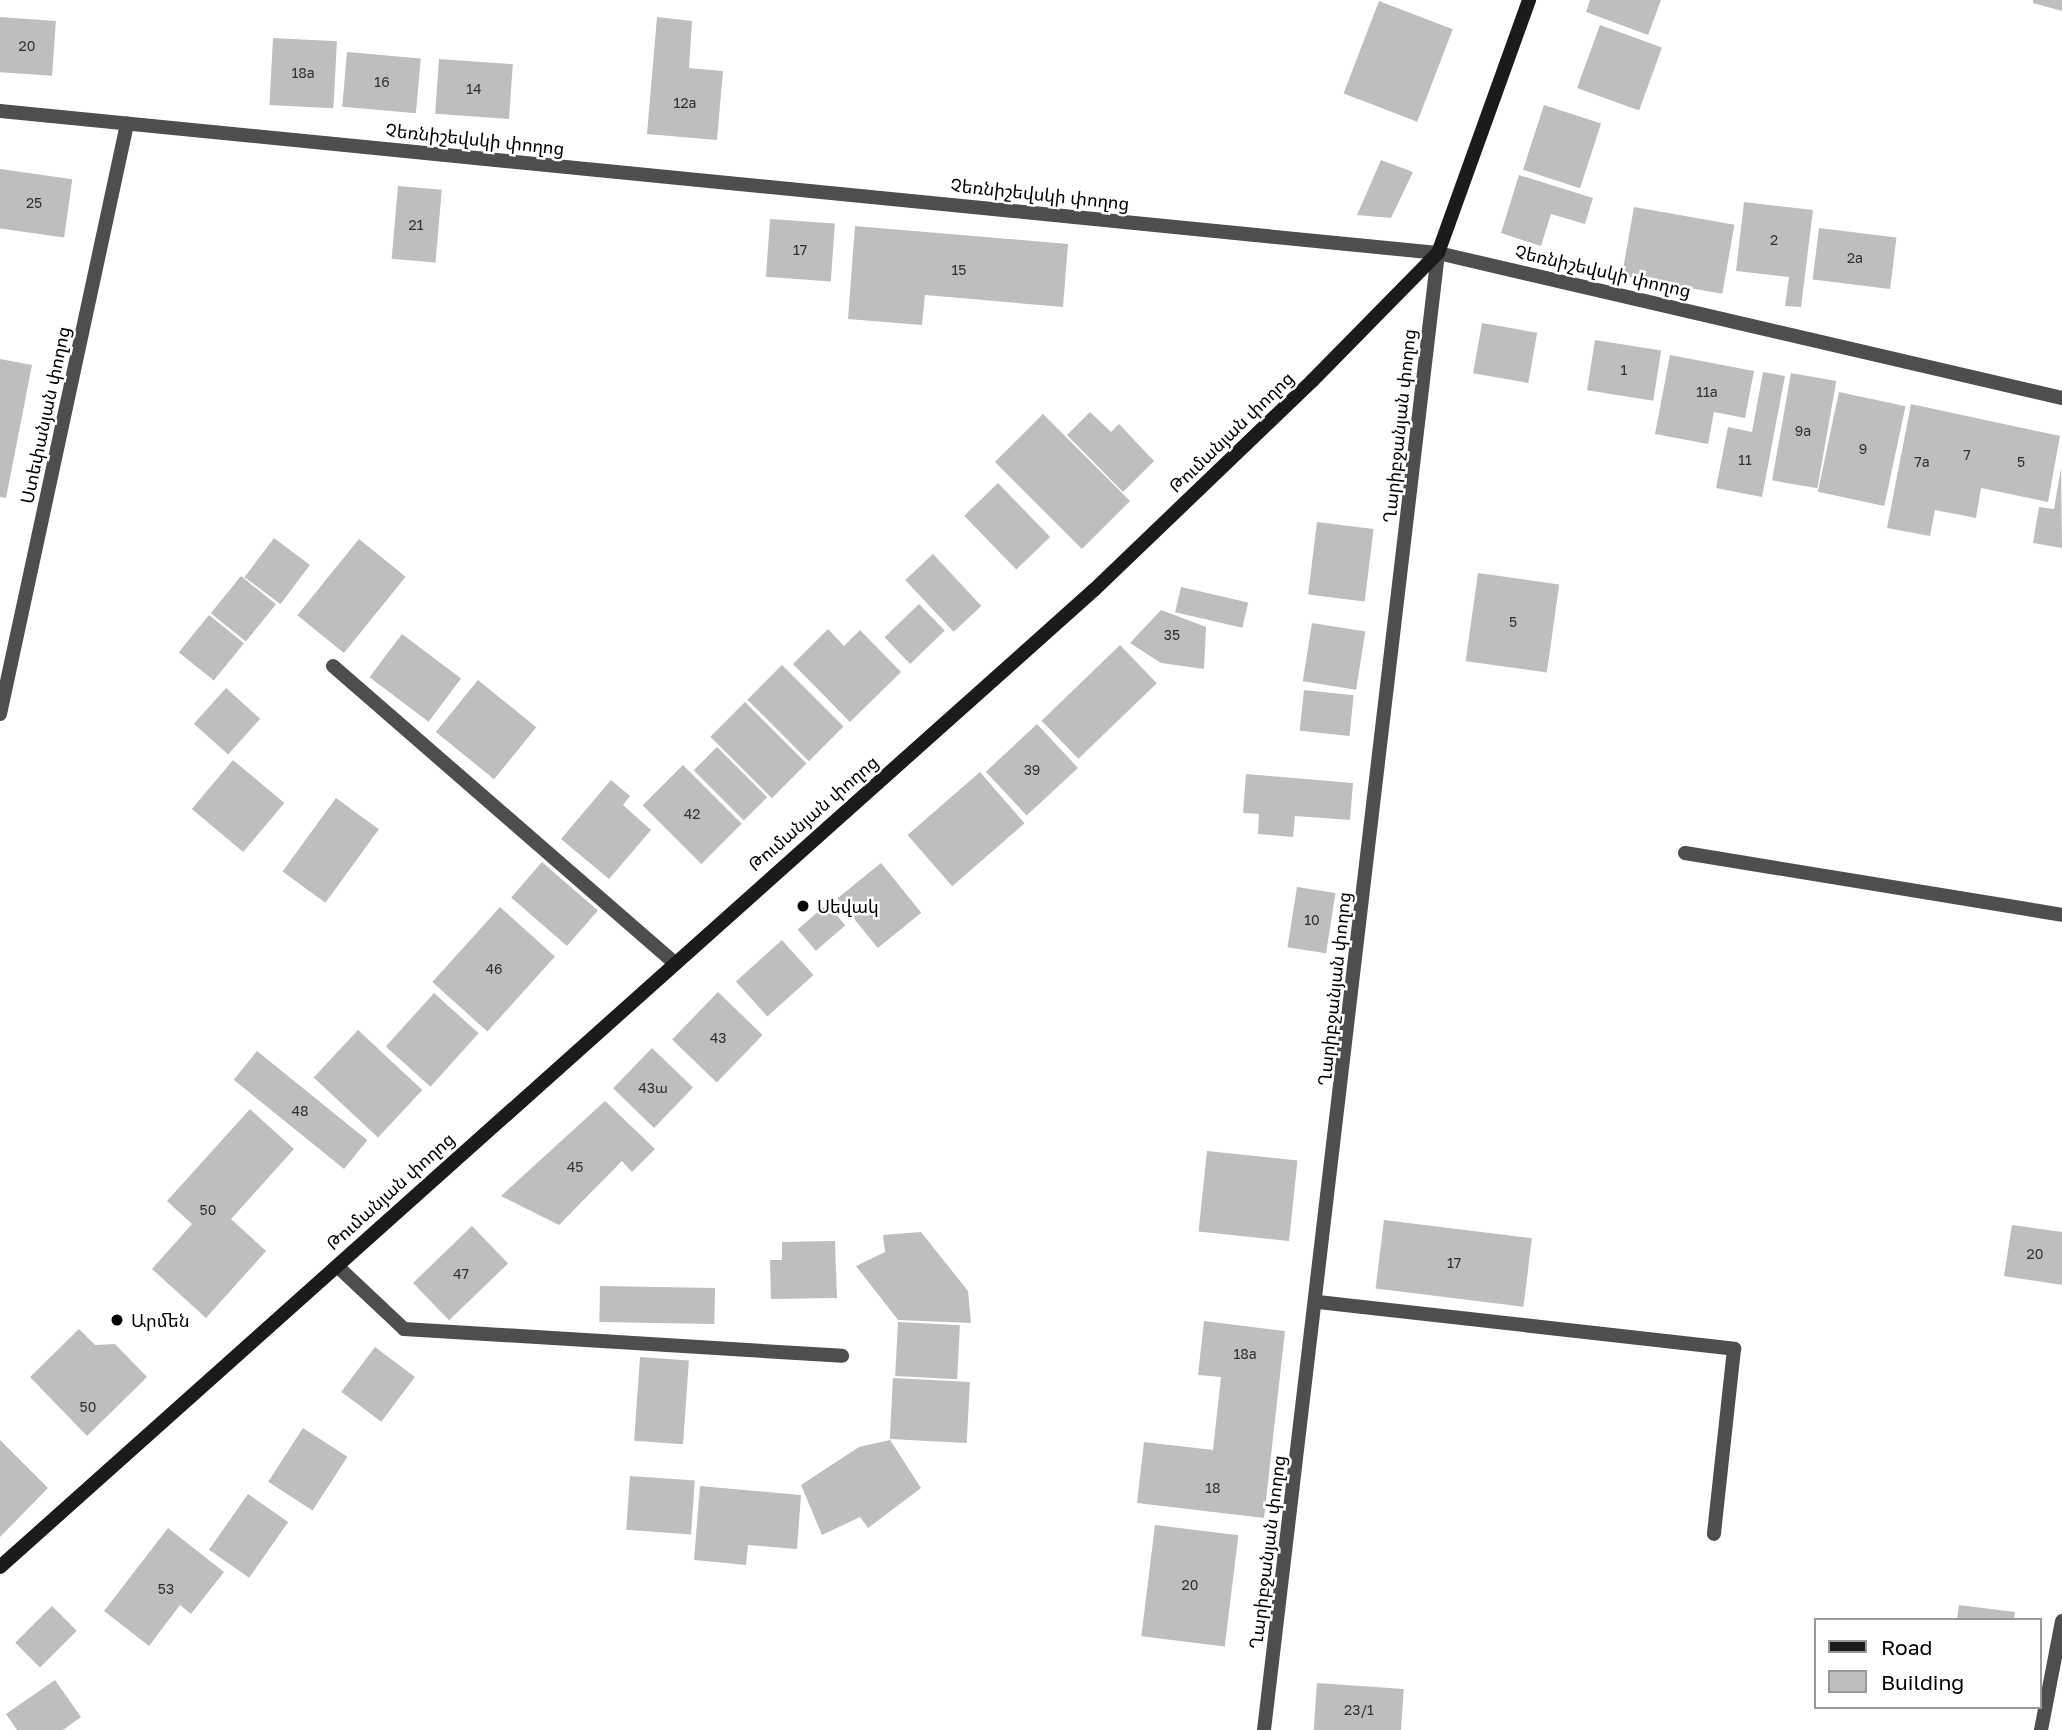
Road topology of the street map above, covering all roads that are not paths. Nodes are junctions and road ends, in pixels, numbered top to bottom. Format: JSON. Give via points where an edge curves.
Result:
{"nodes":[{"id":1,"x":1529,"y":0,"type":"edge"},
{"id":2,"x":0,"y":111,"type":"edge"},
{"id":3,"x":127,"y":124,"type":"junction"},
{"id":4,"x":1438,"y":253,"type":"junction"},
{"id":5,"x":2062,"y":398,"type":"edge"},
{"id":6,"x":6,"y":658,"type":"edge"},
{"id":7,"x":333,"y":666,"type":"dead end"},
{"id":8,"x":0,"y":714,"type":"edge"},
{"id":9,"x":1685,"y":853,"type":"dead end"},
{"id":10,"x":2062,"y":915,"type":"edge"},
{"id":11,"x":673,"y":962,"type":"junction"},
{"id":12,"x":337,"y":1265,"type":"junction"},
{"id":13,"x":1318,"y":1302,"type":"junction"},
{"id":14,"x":842,"y":1356,"type":"dead end"},
{"id":15,"x":1714,"y":1534,"type":"dead end"},
{"id":16,"x":0,"y":1567,"type":"edge"},
{"id":17,"x":2062,"y":1621,"type":"edge"},
{"id":18,"x":2059,"y":1655,"type":"edge"},
{"id":19,"x":1264,"y":1730,"type":"edge"},
{"id":20,"x":2041,"y":1730,"type":"edge"}],
"edges":[{"from":1,"to":4,"type":"main road","name":"Թումանյան փողոց"},
{"from":2,"to":3,"type":"street","name":"Չեռնիշեվսկի փողոց"},
{"from":3,"to":4,"type":"street","name":"Չեռնիշեվսկի փողոց"},
{"from":3,"to":6,"type":"street","name":"Ստեփանյան փողոց"},
{"from":4,"to":5,"type":"street","name":"Չեռնիշեվսկի փողոց"},
{"from":4,"to":11,"type":"main road","name":"Թումանյան փողոց","via":[[1094,590]]},
{"from":4,"to":13,"type":"street","name":"Ղարիբջանյան փողոց"},
{"from":6,"to":8,"type":"street","name":"Ստեփանյան փողոց"},
{"from":7,"to":11,"type":"street"},
{"from":9,"to":10,"type":"street"},
{"from":11,"to":12,"type":"main road","name":"Թումանյան փողոց"},
{"from":12,"to":14,"type":"street","via":[[404,1329]]},
{"from":12,"to":16,"type":"main road","name":"Թումանյան փողոց"},
{"from":13,"to":15,"type":"street","via":[[1734,1349]]},
{"from":13,"to":19,"type":"street","name":"Ղարիբջանյան փողոց"},
{"from":17,"to":18,"type":"street"},
{"from":18,"to":20,"type":"street"}]}
